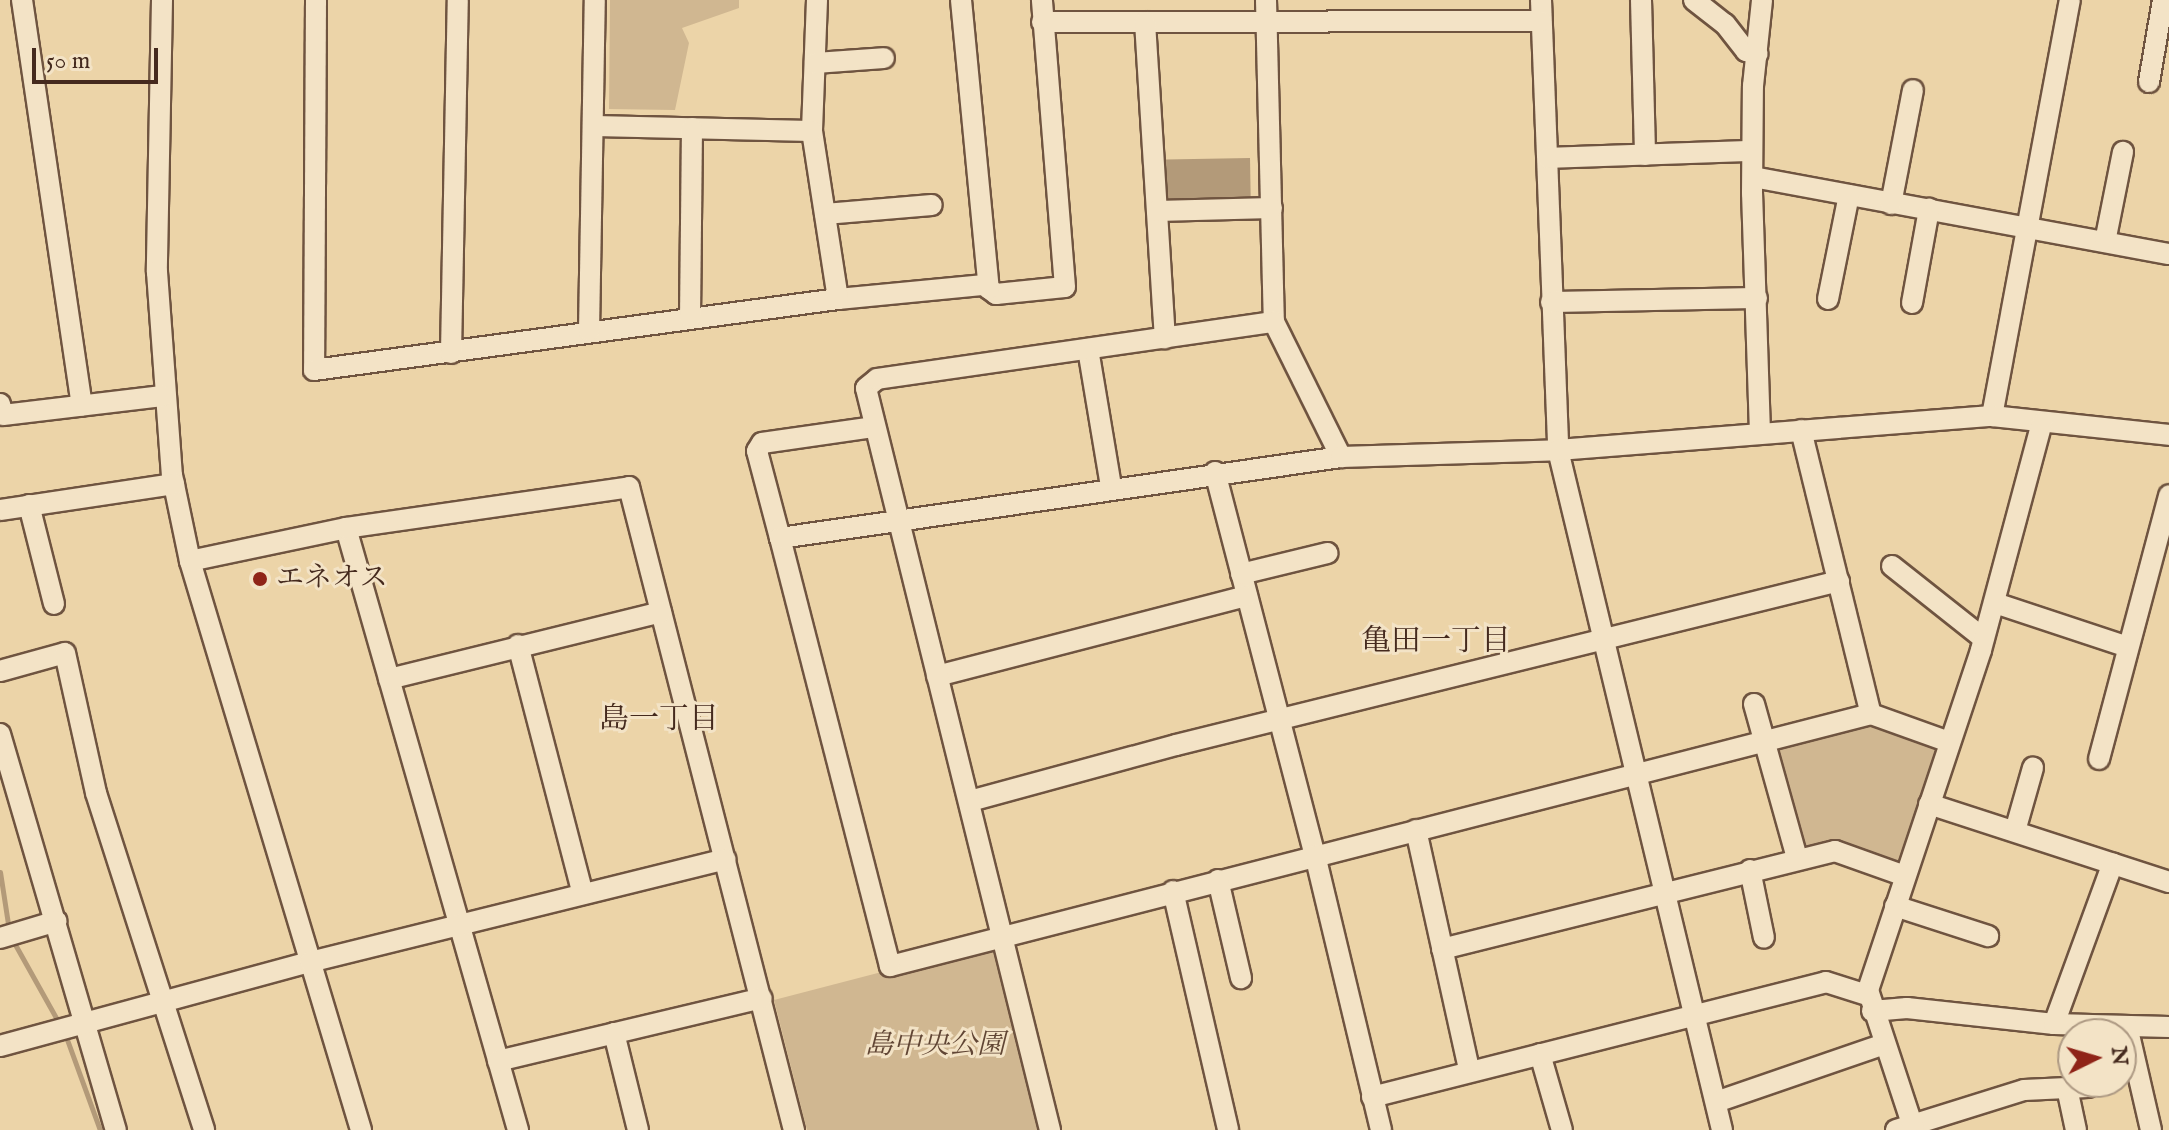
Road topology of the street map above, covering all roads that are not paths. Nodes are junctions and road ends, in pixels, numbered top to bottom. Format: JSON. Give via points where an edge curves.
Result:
{"nodes":[{"id":1,"x":22,"y":0,"type":"edge"},
{"id":2,"x":162,"y":0,"type":"edge"},
{"id":3,"x":316,"y":0,"type":"edge"},
{"id":4,"x":458,"y":0,"type":"edge"},
{"id":5,"x":595,"y":0,"type":"edge"},
{"id":6,"x":817,"y":0,"type":"edge"},
{"id":7,"x":961,"y":0,"type":"edge"},
{"id":8,"x":1042,"y":0,"type":"edge"},
{"id":9,"x":1266,"y":0,"type":"edge"},
{"id":10,"x":1541,"y":0,"type":"edge"},
{"id":11,"x":1641,"y":0,"type":"edge"},
{"id":12,"x":1694,"y":0,"type":"edge"},
{"id":13,"x":1762,"y":0,"type":"edge"},
{"id":14,"x":2070,"y":0,"type":"edge"},
{"id":15,"x":2163,"y":0,"type":"edge"},
{"id":16,"x":1541,"y":21,"type":"junction"},
{"id":17,"x":1042,"y":22,"type":"junction"},
{"id":18,"x":1145,"y":22,"type":"junction"},
{"id":19,"x":1266,"y":24,"type":"junction"},
{"id":20,"x":1758,"y":54,"type":"junction"},
{"id":21,"x":884,"y":58,"type":"dead end"},
{"id":22,"x":815,"y":63,"type":"junction"},
{"id":23,"x":2149,"y":82,"type":"dead end"},
{"id":24,"x":1913,"y":90,"type":"dead end"},
{"id":25,"x":594,"y":126,"type":"junction"},
{"id":26,"x":692,"y":128,"type":"junction"},
{"id":27,"x":812,"y":131,"type":"junction"},
{"id":28,"x":1752,"y":151,"type":"junction"},
{"id":29,"x":2123,"y":152,"type":"dead end"},
{"id":30,"x":1645,"y":155,"type":"junction"},
{"id":31,"x":1548,"y":158,"type":"junction"},
{"id":32,"x":1753,"y":177,"type":"junction"},
{"id":33,"x":1849,"y":195,"type":"junction"},
{"id":34,"x":1891,"y":204,"type":"junction"},
{"id":35,"x":932,"y":205,"type":"dead end"},
{"id":36,"x":1272,"y":208,"type":"junction"},
{"id":37,"x":1929,"y":209,"type":"junction"},
{"id":38,"x":1157,"y":211,"type":"junction"},
{"id":39,"x":825,"y":214,"type":"junction"},
{"id":40,"x":2025,"y":227,"type":"junction"},
{"id":41,"x":2105,"y":242,"type":"junction"},
{"id":42,"x":2169,"y":254,"type":"edge"},
{"id":43,"x":989,"y":289,"type":"junction"},
{"id":44,"x":1757,"y":298,"type":"junction"},
{"id":45,"x":838,"y":299,"type":"junction"},
{"id":46,"x":1828,"y":299,"type":"dead end"},
{"id":47,"x":1551,"y":302,"type":"junction"},
{"id":48,"x":1912,"y":303,"type":"dead end"},
{"id":49,"x":690,"y":318,"type":"junction"},
{"id":50,"x":1274,"y":322,"type":"junction"},
{"id":51,"x":589,"y":331,"type":"junction"},
{"id":52,"x":1165,"y":338,"type":"junction"},
{"id":53,"x":1088,"y":349,"type":"junction"},
{"id":54,"x":451,"y":353,"type":"junction"},
{"id":55,"x":163,"y":396,"type":"junction"},
{"id":56,"x":0,"y":404,"type":"edge"},
{"id":57,"x":82,"y":406,"type":"junction"},
{"id":58,"x":1992,"y":416,"type":"junction"},
{"id":59,"x":2042,"y":423,"type":"junction"},
{"id":60,"x":873,"y":427,"type":"junction"},
{"id":61,"x":1801,"y":430,"type":"junction"},
{"id":62,"x":1760,"y":433,"type":"junction"},
{"id":63,"x":2169,"y":435,"type":"edge"},
{"id":64,"x":1558,"y":450,"type":"junction"},
{"id":65,"x":1341,"y":457,"type":"junction"},
{"id":66,"x":1215,"y":472,"type":"junction"},
{"id":67,"x":174,"y":484,"type":"junction"},
{"id":68,"x":1111,"y":487,"type":"junction"},
{"id":69,"x":2169,"y":495,"type":"edge"},
{"id":70,"x":29,"y":505,"type":"junction"},
{"id":71,"x":0,"y":510,"type":"edge"},
{"id":72,"x":897,"y":519,"type":"junction"},
{"id":73,"x":346,"y":528,"type":"junction"},
{"id":74,"x":780,"y":538,"type":"junction"},
{"id":75,"x":1328,"y":553,"type":"dead end"},
{"id":76,"x":190,"y":561,"type":"junction"},
{"id":77,"x":1892,"y":566,"type":"dead end"},
{"id":78,"x":1241,"y":574,"type":"junction"},
{"id":79,"x":1839,"y":581,"type":"junction"},
{"id":80,"x":1247,"y":596,"type":"junction"},
{"id":81,"x":1995,"y":603,"type":"junction"},
{"id":82,"x":54,"y":604,"type":"dead end"},
{"id":83,"x":661,"y":612,"type":"junction"},
{"id":84,"x":1602,"y":639,"type":"junction"},
{"id":85,"x":1984,"y":639,"type":"junction"},
{"id":86,"x":518,"y":645,"type":"junction"},
{"id":87,"x":2128,"y":647,"type":"junction"},
{"id":88,"x":0,"y":671,"type":"edge"},
{"id":89,"x":937,"y":676,"type":"junction"},
{"id":90,"x":389,"y":679,"type":"junction"},
{"id":91,"x":1754,"y":704,"type":"dead end"},
{"id":92,"x":1871,"y":714,"type":"junction"},
{"id":93,"x":1280,"y":721,"type":"junction"},
{"id":94,"x":0,"y":734,"type":"edge"},
{"id":95,"x":1949,"y":742,"type":"junction"},
{"id":96,"x":1767,"y":743,"type":"junction"},
{"id":97,"x":2099,"y":759,"type":"dead end"},
{"id":98,"x":2033,"y":768,"type":"dead end"},
{"id":99,"x":1637,"y":776,"type":"junction"},
{"id":100,"x":970,"y":801,"type":"junction"},
{"id":101,"x":1929,"y":804,"type":"junction"},
{"id":102,"x":1416,"y":830,"type":"junction"},
{"id":103,"x":2015,"y":831,"type":"junction"},
{"id":104,"x":1315,"y":855,"type":"junction"},
{"id":105,"x":1797,"y":858,"type":"junction"},
{"id":106,"x":725,"y":859,"type":"junction"},
{"id":107,"x":2113,"y":863,"type":"junction"},
{"id":108,"x":1750,"y":870,"type":"junction"},
{"id":109,"x":1905,"y":876,"type":"junction"},
{"id":110,"x":1218,"y":880,"type":"junction"},
{"id":111,"x":2169,"y":882,"type":"edge"},
{"id":112,"x":1173,"y":891,"type":"junction"},
{"id":113,"x":1665,"y":892,"type":"junction"},
{"id":114,"x":583,"y":894,"type":"junction"},
{"id":115,"x":1895,"y":906,"type":"junction"},
{"id":116,"x":57,"y":921,"type":"junction"},
{"id":117,"x":459,"y":928,"type":"junction"},
{"id":118,"x":1002,"y":935,"type":"junction"},
{"id":119,"x":1988,"y":936,"type":"dead end"},
{"id":120,"x":0,"y":938,"type":"edge"},
{"id":121,"x":1764,"y":938,"type":"dead end"},
{"id":122,"x":1442,"y":949,"type":"junction"},
{"id":123,"x":310,"y":962,"type":"junction"},
{"id":124,"x":1241,"y":978,"type":"dead end"},
{"id":125,"x":762,"y":998,"type":"junction"},
{"id":126,"x":165,"y":1002,"type":"junction"},
{"id":127,"x":1869,"y":1003,"type":"junction"},
{"id":128,"x":1694,"y":1014,"type":"junction"},
{"id":129,"x":88,"y":1024,"type":"junction"},
{"id":130,"x":2054,"y":1024,"type":"junction"},
{"id":131,"x":2057,"y":1024,"type":"edge"},
{"id":132,"x":2137,"y":1026,"type":"edge"},
{"id":133,"x":2169,"y":1027,"type":"edge"},
{"id":134,"x":614,"y":1033,"type":"junction"},
{"id":135,"x":1884,"y":1044,"type":"junction"},
{"id":136,"x":0,"y":1046,"type":"edge"},
{"id":137,"x":1540,"y":1054,"type":"junction"},
{"id":138,"x":498,"y":1061,"type":"junction"},
{"id":139,"x":2137,"y":1069,"type":"edge"},
{"id":140,"x":1469,"y":1070,"type":"junction"},
{"id":141,"x":2057,"y":1088,"type":"edge"},
{"id":142,"x":1372,"y":1097,"type":"junction"},
{"id":143,"x":2069,"y":1098,"type":"edge"},
{"id":144,"x":1716,"y":1102,"type":"junction"},
{"id":145,"x":1907,"y":1128,"type":"edge"},
{"id":146,"x":116,"y":1130,"type":"edge"},
{"id":147,"x":204,"y":1130,"type":"edge"},
{"id":148,"x":361,"y":1130,"type":"edge"},
{"id":149,"x":518,"y":1130,"type":"edge"},
{"id":150,"x":638,"y":1130,"type":"edge"},
{"id":151,"x":794,"y":1130,"type":"edge"},
{"id":152,"x":1050,"y":1130,"type":"edge"},
{"id":153,"x":1228,"y":1130,"type":"edge"},
{"id":154,"x":1381,"y":1130,"type":"edge"},
{"id":155,"x":1562,"y":1130,"type":"edge"},
{"id":156,"x":1722,"y":1130,"type":"edge"},
{"id":157,"x":2076,"y":1130,"type":"edge"},
{"id":158,"x":2151,"y":1130,"type":"edge"}],
"edges":[{"from":1,"to":57,"type":"street"},
{"from":2,"to":55,"type":"street","via":[[157,272]]},
{"from":3,"to":54,"type":"street","via":[[314,370]]},
{"from":4,"to":54,"type":"street"},
{"from":5,"to":25,"type":"street"},
{"from":6,"to":22,"type":"street"},
{"from":7,"to":43,"type":"street"},
{"from":8,"to":17,"type":"street"},
{"from":9,"to":19,"type":"street"},
{"from":10,"to":16,"type":"street"},
{"from":11,"to":30,"type":"street"},
{"from":12,"to":20,"type":"street","via":[[1725,24],[1746,51]]},
{"from":13,"to":20,"type":"street"},
{"from":14,"to":40,"type":"street"},
{"from":15,"to":23,"type":"street"},
{"from":16,"to":19,"type":"street"},
{"from":16,"to":31,"type":"street"},
{"from":17,"to":18,"type":"street"},
{"from":17,"to":43,"type":"street","via":[[1065,287],[996,294]]},
{"from":18,"to":19,"type":"street"},
{"from":18,"to":38,"type":"street"},
{"from":19,"to":36,"type":"street"},
{"from":20,"to":28,"type":"street"},
{"from":21,"to":22,"type":"street"},
{"from":22,"to":27,"type":"street"},
{"from":24,"to":34,"type":"street"},
{"from":25,"to":26,"type":"street"},
{"from":25,"to":51,"type":"street"},
{"from":26,"to":27,"type":"street"},
{"from":26,"to":49,"type":"street"},
{"from":27,"to":39,"type":"street"},
{"from":28,"to":30,"type":"street"},
{"from":28,"to":32,"type":"street"},
{"from":29,"to":41,"type":"street"},
{"from":30,"to":31,"type":"street"},
{"from":31,"to":47,"type":"street"},
{"from":32,"to":33,"type":"street"},
{"from":32,"to":44,"type":"street"},
{"from":33,"to":34,"type":"street"},
{"from":33,"to":46,"type":"street"},
{"from":34,"to":37,"type":"street"},
{"from":35,"to":39,"type":"street"},
{"from":36,"to":38,"type":"street"},
{"from":36,"to":50,"type":"street"},
{"from":37,"to":40,"type":"street"},
{"from":37,"to":48,"type":"street"},
{"from":38,"to":52,"type":"street"},
{"from":39,"to":45,"type":"street"},
{"from":40,"to":41,"type":"street"},
{"from":40,"to":58,"type":"street"},
{"from":41,"to":42,"type":"street"},
{"from":43,"to":45,"type":"street","via":[[984,285]]},
{"from":44,"to":47,"type":"street"},
{"from":44,"to":62,"type":"street"},
{"from":45,"to":49,"type":"street"},
{"from":47,"to":64,"type":"street"},
{"from":49,"to":51,"type":"street"},
{"from":50,"to":52,"type":"street"},
{"from":50,"to":65,"type":"street"},
{"from":51,"to":54,"type":"street"},
{"from":52,"to":53,"type":"street"},
{"from":53,"to":60,"type":"street","via":[[877,379],[866,388]]},
{"from":53,"to":68,"type":"street"},
{"from":55,"to":57,"type":"street"},
{"from":55,"to":67,"type":"street"},
{"from":56,"to":57,"type":"street","via":[[3,415]]},
{"from":58,"to":59,"type":"street"},
{"from":58,"to":61,"type":"street"},
{"from":59,"to":63,"type":"street"},
{"from":59,"to":81,"type":"street"},
{"from":60,"to":72,"type":"street"},
{"from":60,"to":74,"type":"street","via":[[762,443],[757,451]]},
{"from":61,"to":62,"type":"street"},
{"from":61,"to":79,"type":"street"},
{"from":62,"to":64,"type":"street"},
{"from":64,"to":65,"type":"street"},
{"from":64,"to":84,"type":"street"},
{"from":65,"to":66,"type":"street"},
{"from":66,"to":68,"type":"street"},
{"from":66,"to":78,"type":"street"},
{"from":67,"to":70,"type":"street"},
{"from":67,"to":76,"type":"street"},
{"from":68,"to":72,"type":"street"},
{"from":69,"to":87,"type":"street"},
{"from":70,"to":71,"type":"street"},
{"from":70,"to":82,"type":"street"},
{"from":72,"to":74,"type":"street"},
{"from":72,"to":89,"type":"street"},
{"from":73,"to":76,"type":"street"},
{"from":73,"to":83,"type":"street","via":[[629,487]]},
{"from":73,"to":90,"type":"street"},
{"from":74,"to":118,"type":"street","via":[[890,966]]},
{"from":75,"to":78,"type":"street"},
{"from":76,"to":123,"type":"street"},
{"from":77,"to":85,"type":"street"},
{"from":78,"to":80,"type":"street"},
{"from":79,"to":84,"type":"street"},
{"from":79,"to":92,"type":"street"},
{"from":80,"to":89,"type":"street"},
{"from":80,"to":93,"type":"street"},
{"from":81,"to":85,"type":"street"},
{"from":81,"to":87,"type":"street"},
{"from":83,"to":86,"type":"street"},
{"from":83,"to":106,"type":"street"},
{"from":84,"to":93,"type":"street"},
{"from":84,"to":99,"type":"street"},
{"from":85,"to":95,"type":"street"},
{"from":86,"to":90,"type":"street"},
{"from":86,"to":114,"type":"street"},
{"from":87,"to":97,"type":"street"},
{"from":88,"to":126,"type":"street","via":[[65,653],[96,793]]},
{"from":89,"to":100,"type":"street"},
{"from":90,"to":117,"type":"street"},
{"from":91,"to":96,"type":"street"},
{"from":92,"to":95,"type":"street"},
{"from":92,"to":96,"type":"street"},
{"from":93,"to":100,"type":"street"},
{"from":93,"to":104,"type":"street"},
{"from":94,"to":116,"type":"street"},
{"from":95,"to":101,"type":"street"},
{"from":96,"to":99,"type":"street"},
{"from":96,"to":105,"type":"street"},
{"from":98,"to":103,"type":"street"},
{"from":99,"to":102,"type":"street"},
{"from":99,"to":113,"type":"street"},
{"from":100,"to":118,"type":"street"},
{"from":101,"to":103,"type":"street"},
{"from":101,"to":109,"type":"street"},
{"from":102,"to":104,"type":"street"},
{"from":102,"to":122,"type":"street"},
{"from":103,"to":107,"type":"street"},
{"from":104,"to":110,"type":"street"},
{"from":104,"to":142,"type":"street"},
{"from":105,"to":108,"type":"street"},
{"from":105,"to":109,"type":"street","via":[[1835,851]]},
{"from":106,"to":114,"type":"street"},
{"from":106,"to":125,"type":"street"},
{"from":107,"to":111,"type":"street"},
{"from":107,"to":130,"type":"street"},
{"from":108,"to":113,"type":"street"},
{"from":108,"to":121,"type":"street"},
{"from":109,"to":115,"type":"street"},
{"from":110,"to":112,"type":"street"},
{"from":110,"to":124,"type":"street"},
{"from":112,"to":118,"type":"street"},
{"from":112,"to":153,"type":"street"},
{"from":113,"to":122,"type":"street"},
{"from":113,"to":128,"type":"street"},
{"from":114,"to":117,"type":"street"},
{"from":115,"to":119,"type":"street"},
{"from":115,"to":127,"type":"street"},
{"from":116,"to":120,"type":"street"},
{"from":116,"to":129,"type":"street"},
{"from":117,"to":123,"type":"street"},
{"from":117,"to":138,"type":"street"},
{"from":118,"to":152,"type":"street"},
{"from":122,"to":140,"type":"street"},
{"from":123,"to":126,"type":"street"},
{"from":123,"to":148,"type":"street"},
{"from":125,"to":134,"type":"street"},
{"from":125,"to":151,"type":"street"},
{"from":126,"to":129,"type":"street"},
{"from":126,"to":147,"type":"street"},
{"from":127,"to":128,"type":"street","via":[[1826,982]]},
{"from":127,"to":130,"type":"street"},
{"from":127,"to":135,"type":"street"},
{"from":128,"to":137,"type":"street"},
{"from":128,"to":144,"type":"street"},
{"from":129,"to":136,"type":"street"},
{"from":129,"to":146,"type":"street"},
{"from":130,"to":131,"type":"street"},
{"from":132,"to":133,"type":"street"},
{"from":134,"to":138,"type":"street"},
{"from":134,"to":150,"type":"street"},
{"from":135,"to":144,"type":"street"},
{"from":135,"to":145,"type":"street"},
{"from":137,"to":140,"type":"street"},
{"from":137,"to":155,"type":"street"},
{"from":138,"to":149,"type":"street"},
{"from":139,"to":158,"type":"street"},
{"from":140,"to":142,"type":"street"},
{"from":141,"to":145,"type":"street","via":[[2024,1090]]},
{"from":142,"to":154,"type":"street"},
{"from":143,"to":157,"type":"street"},
{"from":144,"to":156,"type":"street"}]}
